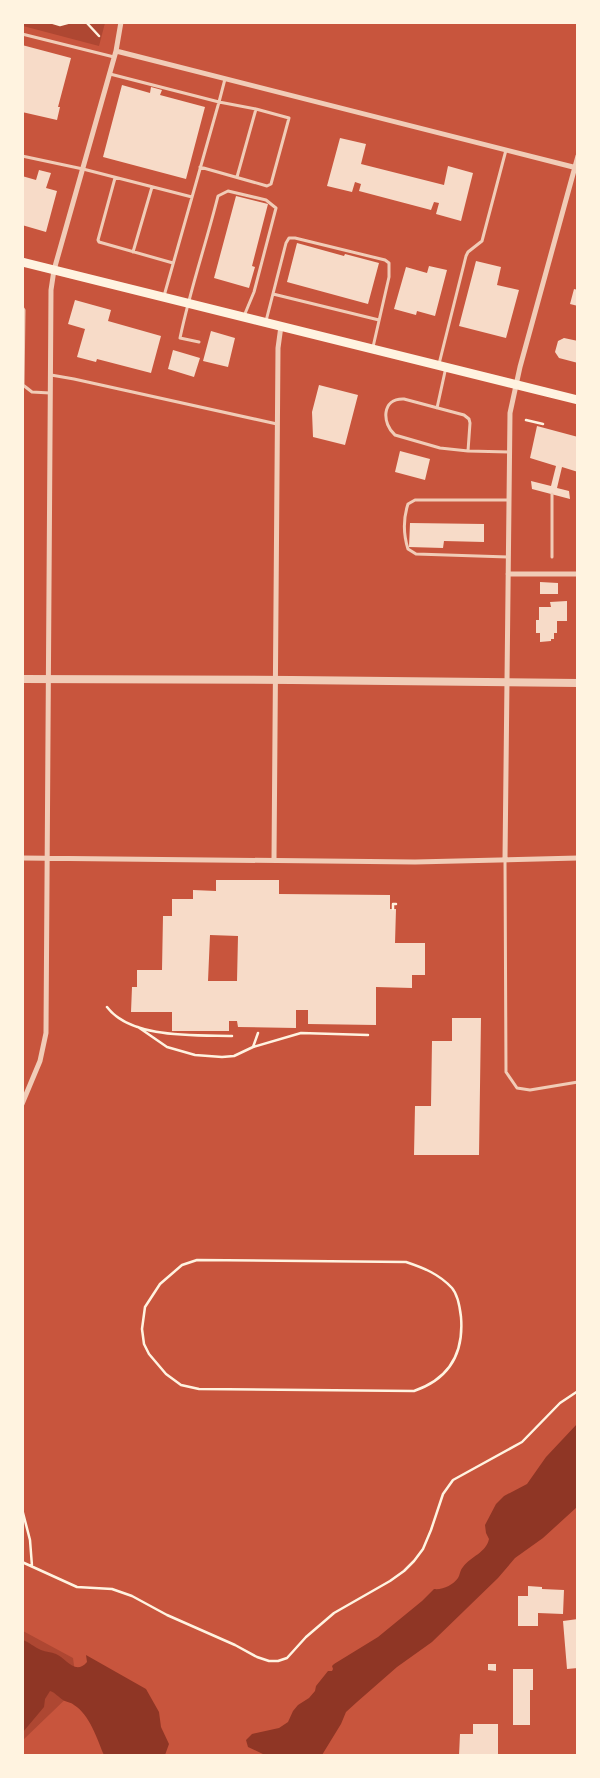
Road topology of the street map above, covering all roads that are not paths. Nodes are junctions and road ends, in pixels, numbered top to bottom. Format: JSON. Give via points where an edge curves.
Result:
{"nodes":[{"id":1,"x":121,"y":22,"type":"edge"},
{"id":2,"x":22,"y":34,"type":"edge"},
{"id":3,"x":115,"y":54,"type":"junction"},
{"id":4,"x":109,"y":74,"type":"junction"},
{"id":5,"x":226,"y":78,"type":"junction"},
{"id":6,"x":219,"y":102,"type":"junction"},
{"id":7,"x":256,"y":109,"type":"junction"},
{"id":8,"x":506,"y":150,"type":"junction"},
{"id":9,"x":22,"y":156,"type":"edge"},
{"id":10,"x":578,"y":156,"type":"edge"},
{"id":11,"x":200,"y":167,"type":"junction"},
{"id":12,"x":576,"y":168,"type":"edge"},
{"id":13,"x":83,"y":169,"type":"junction"},
{"id":14,"x":237,"y":177,"type":"junction"},
{"id":15,"x":115,"y":178,"type":"junction"},
{"id":16,"x":152,"y":187,"type":"junction"},
{"id":17,"x":192,"y":197,"type":"junction"},
{"id":18,"x":133,"y":252,"type":"junction"},
{"id":19,"x":22,"y":262,"type":"edge"},
{"id":20,"x":173,"y":263,"type":"junction"},
{"id":21,"x":54,"y":270,"type":"junction"},
{"id":22,"x":273,"y":294,"type":"junction"},
{"id":23,"x":164,"y":296,"type":"junction"},
{"id":24,"x":187,"y":302,"type":"junction"},
{"id":25,"x":22,"y":306,"type":"edge"},
{"id":26,"x":244,"y":316,"type":"junction"},
{"id":27,"x":379,"y":320,"type":"junction"},
{"id":28,"x":266,"y":322,"type":"junction"},
{"id":29,"x":281,"y":325,"type":"junction"},
{"id":30,"x":199,"y":342,"type":"dead end"},
{"id":31,"x":372,"y":348,"type":"junction"},
{"id":32,"x":443,"y":366,"type":"junction"},
{"id":33,"x":50,"y":375,"type":"junction"},
{"id":34,"x":516,"y":384,"type":"junction"},
{"id":35,"x":23,"y":385,"type":"edge"},
{"id":36,"x":50,"y":393,"type":"junction"},
{"id":37,"x":578,"y":400,"type":"edge"},
{"id":38,"x":437,"y":408,"type":"junction"},
{"id":39,"x":278,"y":424,"type":"junction"},
{"id":40,"x":468,"y":451,"type":"junction"},
{"id":41,"x":509,"y":452,"type":"junction"},
{"id":42,"x":552,"y":494,"type":"dead end"},
{"id":43,"x":508,"y":500,"type":"junction"},
{"id":44,"x":508,"y":557,"type":"junction"},
{"id":45,"x":552,"y":557,"type":"dead end"},
{"id":46,"x":508,"y":574,"type":"junction"},
{"id":47,"x":578,"y":574,"type":"edge"},
{"id":48,"x":22,"y":679,"type":"edge"},
{"id":49,"x":48,"y":679,"type":"junction"},
{"id":50,"x":276,"y":680,"type":"junction"},
{"id":51,"x":507,"y":682,"type":"junction"},
{"id":52,"x":578,"y":683,"type":"edge"},
{"id":53,"x":22,"y":858,"type":"edge"},
{"id":54,"x":47,"y":858,"type":"junction"},
{"id":55,"x":578,"y":858,"type":"edge"},
{"id":56,"x":274,"y":860,"type":"junction"},
{"id":57,"x":505,"y":860,"type":"junction"},
{"id":58,"x":578,"y":1082,"type":"edge"},
{"id":59,"x":22,"y":1104,"type":"edge"}],
"edges":[{"from":1,"to":3,"type":"street"},
{"from":2,"to":3,"type":"lane"},
{"from":3,"to":4,"type":"street"},
{"from":3,"to":5,"type":"street"},
{"from":4,"to":6,"type":"lane"},
{"from":4,"to":13,"type":"street"},
{"from":5,"to":6,"type":"lane"},
{"from":5,"to":8,"type":"street"},
{"from":6,"to":7,"type":"lane"},
{"from":6,"to":11,"type":"lane"},
{"from":7,"to":14,"type":"lane"},
{"from":7,"to":14,"type":"lane","via":[[287,116],[287,129],[271,184],[267,186]]},
{"from":8,"to":12,"type":"street"},
{"from":8,"to":32,"type":"lane","via":[[482,241],[466,256]]},
{"from":9,"to":13,"type":"lane"},
{"from":10,"to":12,"type":"street"},
{"from":11,"to":14,"type":"lane"},
{"from":11,"to":17,"type":"lane"},
{"from":12,"to":34,"type":"street"},
{"from":13,"to":15,"type":"lane"},
{"from":13,"to":21,"type":"street"},
{"from":15,"to":16,"type":"lane"},
{"from":15,"to":18,"type":"lane","via":[[98,240],[101,244]]},
{"from":16,"to":17,"type":"lane"},
{"from":16,"to":18,"type":"lane"},
{"from":17,"to":20,"type":"lane"},
{"from":18,"to":20,"type":"lane"},
{"from":19,"to":21,"type":"main road"},
{"from":20,"to":23,"type":"lane"},
{"from":21,"to":23,"type":"main road"},
{"from":21,"to":33,"type":"street"},
{"from":22,"to":27,"type":"lane"},
{"from":22,"to":27,"type":"lane","via":[[289,238],[385,260],[390,269]]},
{"from":22,"to":28,"type":"lane"},
{"from":23,"to":24,"type":"main road"},
{"from":24,"to":26,"type":"main road"},
{"from":24,"to":26,"type":"lane","via":[[218,196],[228,191],[245,194],[266,200],[276,208],[254,292]]},
{"from":24,"to":30,"type":"lane","via":[[180,338]]},
{"from":25,"to":35,"type":"lane"},
{"from":26,"to":28,"type":"main road"},
{"from":27,"to":31,"type":"lane"},
{"from":28,"to":29,"type":"main road"},
{"from":29,"to":31,"type":"main road"},
{"from":29,"to":39,"type":"street"},
{"from":31,"to":32,"type":"main road"},
{"from":32,"to":34,"type":"main road"},
{"from":32,"to":38,"type":"lane"},
{"from":33,"to":36,"type":"street"},
{"from":33,"to":39,"type":"lane"},
{"from":34,"to":37,"type":"main road"},
{"from":34,"to":41,"type":"street","via":[[510,413]]},
{"from":35,"to":36,"type":"lane","via":[[32,392]]},
{"from":36,"to":49,"type":"street"},
{"from":38,"to":40,"type":"lane","via":[[469,419]]},
{"from":38,"to":40,"type":"lane","via":[[397,399],[388,407],[386,423],[395,435],[440,448]]},
{"from":39,"to":50,"type":"street"},
{"from":40,"to":41,"type":"lane"},
{"from":41,"to":43,"type":"street"},
{"from":42,"to":45,"type":"lane"},
{"from":43,"to":44,"type":"street"},
{"from":43,"to":44,"type":"lane","via":[[415,500],[408,504],[404,522],[408,549],[416,554]]},
{"from":44,"to":46,"type":"street"},
{"from":46,"to":47,"type":"street"},
{"from":46,"to":51,"type":"street"},
{"from":48,"to":49,"type":"street"},
{"from":49,"to":50,"type":"street"},
{"from":49,"to":54,"type":"street"},
{"from":50,"to":51,"type":"street"},
{"from":50,"to":56,"type":"street"},
{"from":51,"to":52,"type":"street"},
{"from":51,"to":57,"type":"street"},
{"from":53,"to":54,"type":"street"},
{"from":54,"to":56,"type":"street"},
{"from":54,"to":59,"type":"street","via":[[46,1033],[40,1061]]},
{"from":55,"to":57,"type":"street"},
{"from":56,"to":57,"type":"street"},
{"from":57,"to":58,"type":"lane","via":[[506,1072],[517,1088],[530,1090]]}]}
